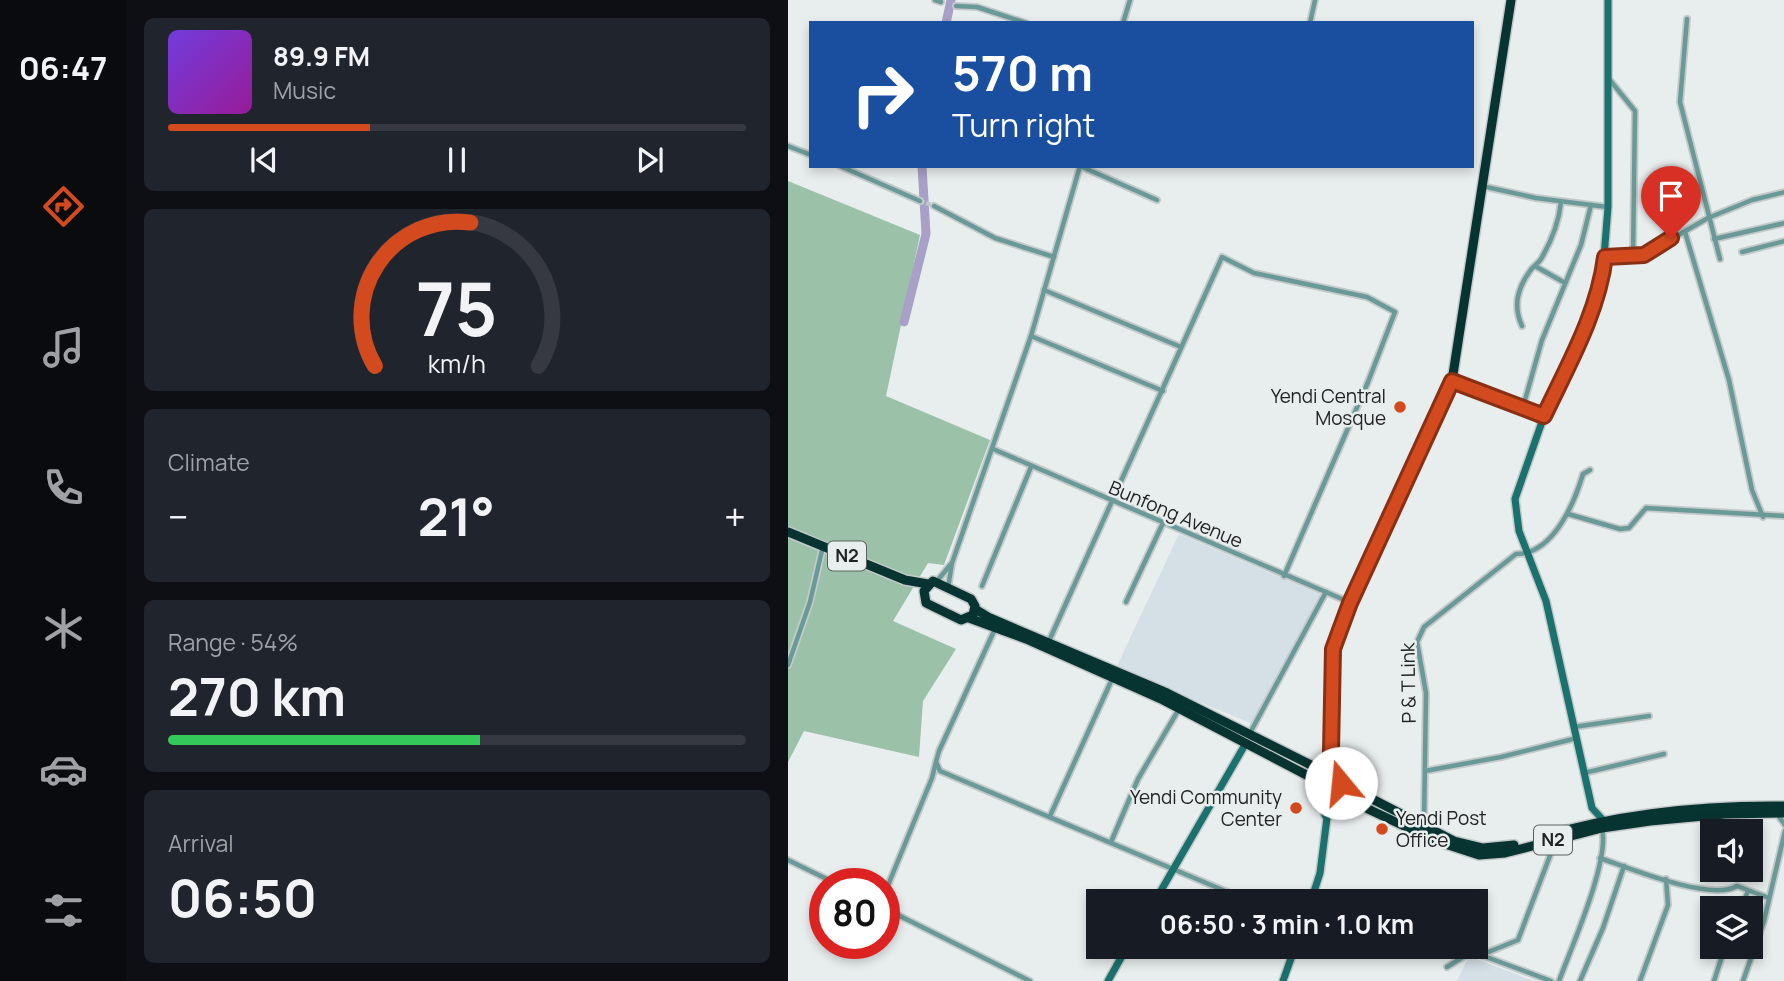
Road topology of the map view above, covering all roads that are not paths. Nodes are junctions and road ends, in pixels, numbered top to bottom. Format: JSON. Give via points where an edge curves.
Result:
{"nodes":[{"id":1,"x":1129,"y":0,"type":"edge"},
{"id":2,"x":1315,"y":0,"type":"edge"},
{"id":3,"x":1511,"y":0,"type":"edge"},
{"id":4,"x":1608,"y":0,"type":"edge"},
{"id":5,"x":956,"y":6,"type":"dead end"},
{"id":6,"x":1686,"y":19,"type":"dead end"},
{"id":7,"x":1021,"y":21,"type":"edge"},
{"id":8,"x":1124,"y":21,"type":"edge"},
{"id":9,"x":1310,"y":21,"type":"edge"},
{"id":10,"x":1609,"y":79,"type":"junction"},
{"id":11,"x":788,"y":146,"type":"edge"},
{"id":12,"x":809,"y":154,"type":"edge"},
{"id":13,"x":845,"y":168,"type":"edge"},
{"id":14,"x":1079,"y":168,"type":"edge"},
{"id":15,"x":1085,"y":168,"type":"edge"},
{"id":16,"x":1482,"y":186,"type":"junction"},
{"id":17,"x":1784,"y":192,"type":"edge"},
{"id":18,"x":1157,"y":200,"type":"dead end"},
{"id":19,"x":920,"y":201,"type":"tunnel mouth"},
{"id":20,"x":1561,"y":202,"type":"junction"},
{"id":21,"x":1591,"y":205,"type":"junction"},
{"id":22,"x":934,"y":206,"type":"tunnel mouth"},
{"id":23,"x":1608,"y":207,"type":"junction"},
{"id":24,"x":1708,"y":218,"type":"junction"},
{"id":25,"x":1784,"y":223,"type":"edge"},
{"id":26,"x":1685,"y":232,"type":"junction"},
{"id":27,"x":1714,"y":239,"type":"junction"},
{"id":28,"x":1784,"y":241,"type":"edge"},
{"id":29,"x":1742,"y":252,"type":"dead end"},
{"id":30,"x":1633,"y":256,"type":"junction"},
{"id":31,"x":1054,"y":257,"type":"junction"},
{"id":32,"x":1605,"y":257,"type":"junction"},
{"id":33,"x":1720,"y":259,"type":"dead end"},
{"id":34,"x":1535,"y":266,"type":"junction"},
{"id":35,"x":1564,"y":283,"type":"junction"},
{"id":36,"x":1044,"y":290,"type":"junction"},
{"id":37,"x":1522,"y":326,"type":"dead end"},
{"id":38,"x":1031,"y":336,"type":"junction"},
{"id":39,"x":1181,"y":346,"type":"junction"},
{"id":40,"x":1452,"y":381,"type":"junction"},
{"id":41,"x":1163,"y":391,"type":"junction"},
{"id":42,"x":1523,"y":407,"type":"junction"},
{"id":43,"x":1544,"y":416,"type":"junction"},
{"id":44,"x":993,"y":449,"type":"junction"},
{"id":45,"x":1031,"y":467,"type":"junction"},
{"id":46,"x":1590,"y":470,"type":"dead end"},
{"id":47,"x":1110,"y":501,"type":"junction"},
{"id":48,"x":1568,"y":514,"type":"junction"},
{"id":49,"x":1784,"y":516,"type":"edge"},
{"id":50,"x":1763,"y":517,"type":"junction"},
{"id":51,"x":1163,"y":523,"type":"junction"},
{"id":52,"x":788,"y":531,"type":"edge"},
{"id":53,"x":823,"y":546,"type":"junction"},
{"id":54,"x":1529,"y":554,"type":"junction"},
{"id":55,"x":952,"y":563,"type":"junction"},
{"id":56,"x":1284,"y":576,"type":"junction"},
{"id":57,"x":905,"y":580,"type":"junction"},
{"id":58,"x":932,"y":583,"type":"junction"},
{"id":59,"x":982,"y":586,"type":"dead end"},
{"id":60,"x":948,"y":588,"type":"junction"},
{"id":61,"x":1326,"y":592,"type":"junction"},
{"id":62,"x":923,"y":596,"type":"junction"},
{"id":63,"x":1126,"y":602,"type":"dead end"},
{"id":64,"x":1350,"y":603,"type":"junction"},
{"id":65,"x":975,"y":609,"type":"junction"},
{"id":66,"x":969,"y":618,"type":"junction"},
{"id":67,"x":995,"y":629,"type":"junction"},
{"id":68,"x":1049,"y":642,"type":"junction"},
{"id":69,"x":788,"y":665,"type":"edge"},
{"id":70,"x":1113,"y":677,"type":"junction"},
{"id":71,"x":1179,"y":708,"type":"junction"},
{"id":72,"x":1648,"y":716,"type":"dead end"},
{"id":73,"x":1574,"y":727,"type":"junction"},
{"id":74,"x":1577,"y":738,"type":"junction"},
{"id":75,"x":1248,"y":739,"type":"junction"},
{"id":76,"x":1664,"y":754,"type":"dead end"},
{"id":77,"x":936,"y":762,"type":"junction"},
{"id":78,"x":1328,"y":770,"type":"junction"},
{"id":79,"x":1425,"y":771,"type":"junction"},
{"id":80,"x":1584,"y":773,"type":"junction"},
{"id":81,"x":1316,"y":780,"type":"junction"},
{"id":82,"x":1341,"y":783,"type":"junction"},
{"id":83,"x":1320,"y":790,"type":"junction"},
{"id":84,"x":1332,"y":793,"type":"junction"},
{"id":85,"x":1784,"y":806,"type":"edge"},
{"id":86,"x":1592,"y":808,"type":"junction"},
{"id":87,"x":1781,"y":813,"type":"edge"},
{"id":88,"x":1050,"y":816,"type":"junction"},
{"id":89,"x":1326,"y":819,"type":"junction"},
{"id":90,"x":1602,"y":823,"type":"junction"},
{"id":91,"x":1586,"y":824,"type":"junction"},
{"id":92,"x":1784,"y":825,"type":"edge"},
{"id":93,"x":1424,"y":826,"type":"junction"},
{"id":94,"x":1784,"y":831,"type":"edge"},
{"id":95,"x":1561,"y":839,"type":"junction"},
{"id":96,"x":1111,"y":842,"type":"junction"},
{"id":97,"x":1600,"y":858,"type":"junction"},
{"id":98,"x":788,"y":860,"type":"edge"},
{"id":99,"x":1624,"y":866,"type":"junction"},
{"id":100,"x":895,"y":868,"type":"edge"},
{"id":101,"x":809,"y":870,"type":"edge"},
{"id":102,"x":1173,"y":871,"type":"junction"},
{"id":103,"x":1666,"y":879,"type":"junction"},
{"id":104,"x":1162,"y":889,"type":"edge"},
{"id":105,"x":1219,"y":889,"type":"edge"},
{"id":106,"x":1315,"y":889,"type":"edge"},
{"id":107,"x":1748,"y":891,"type":"junction"},
{"id":108,"x":1746,"y":896,"type":"edge"},
{"id":109,"x":1769,"y":898,"type":"junction"},
{"id":110,"x":900,"y":916,"type":"edge"},
{"id":111,"x":1488,"y":951,"type":"edge"},
{"id":112,"x":1488,"y":957,"type":"edge"},
{"id":113,"x":1121,"y":959,"type":"edge"},
{"id":114,"x":1291,"y":959,"type":"edge"},
{"id":115,"x":1460,"y":959,"type":"edge"},
{"id":116,"x":1721,"y":959,"type":"edge"},
{"id":117,"x":1447,"y":967,"type":"dead end"},
{"id":118,"x":1030,"y":981,"type":"edge"},
{"id":119,"x":1108,"y":981,"type":"edge"},
{"id":120,"x":1283,"y":981,"type":"edge"},
{"id":121,"x":1551,"y":981,"type":"edge"},
{"id":122,"x":1559,"y":981,"type":"edge"},
{"id":123,"x":1580,"y":981,"type":"edge"},
{"id":124,"x":1640,"y":981,"type":"edge"},
{"id":125,"x":1714,"y":981,"type":"edge"},
{"id":126,"x":1743,"y":981,"type":"edge"}],
"edges":[{"from":1,"to":8,"type":"street"},
{"from":2,"to":9,"type":"street"},
{"from":3,"to":16,"type":"highway"},
{"from":4,"to":10,"type":"street"},
{"from":5,"to":7,"type":"street","via":[[977,7]]},
{"from":6,"to":24,"type":"street","via":[[1680,102]]},
{"from":10,"to":23,"type":"street"},
{"from":10,"to":30,"type":"street","via":[[1635,111]]},
{"from":11,"to":12,"type":"street"},
{"from":13,"to":19,"type":"street"},
{"from":14,"to":31,"type":"street"},
{"from":15,"to":18,"type":"street"},
{"from":16,"to":20,"type":"street"},
{"from":16,"to":40,"type":"highway"},
{"from":17,"to":24,"type":"street"},
{"from":20,"to":21,"type":"street"},
{"from":20,"to":34,"type":"street","via":[[1559,217]]},
{"from":21,"to":23,"type":"street"},
{"from":21,"to":35,"type":"street","via":[[1581,245]]},
{"from":22,"to":31,"type":"street","via":[[995,238]]},
{"from":23,"to":32,"type":"street"},
{"from":24,"to":26,"type":"street"},
{"from":24,"to":27,"type":"street"},
{"from":25,"to":27,"type":"street"},
{"from":26,"to":30,"type":"street","via":[[1644,255]]},
{"from":26,"to":50,"type":"street"},
{"from":27,"to":33,"type":"street"},
{"from":28,"to":29,"type":"street"},
{"from":30,"to":32,"type":"street"},
{"from":31,"to":36,"type":"street"},
{"from":32,"to":43,"type":"street","via":[[1602,282],[1586,324]]},
{"from":34,"to":35,"type":"street"},
{"from":34,"to":37,"type":"street","via":[[1514,307]]},
{"from":35,"to":42,"type":"street"},
{"from":36,"to":38,"type":"street"},
{"from":36,"to":39,"type":"street"},
{"from":38,"to":41,"type":"street"},
{"from":38,"to":44,"type":"street"},
{"from":39,"to":41,"type":"street"},
{"from":39,"to":56,"type":"street","via":[[1222,257],[1262,275],[1367,297],[1395,312]]},
{"from":40,"to":42,"type":"street"},
{"from":40,"to":64,"type":"highway"},
{"from":41,"to":47,"type":"street"},
{"from":42,"to":43,"type":"street"},
{"from":43,"to":54,"type":"street","via":[[1515,499],[1519,531]]},
{"from":44,"to":45,"type":"street","name":"Bunfong Avenue"},
{"from":44,"to":55,"type":"street"},
{"from":45,"to":47,"type":"street","name":"Bunfong Avenue"},
{"from":45,"to":59,"type":"street"},
{"from":46,"to":48,"type":"street","name":"P & T Link","via":[[1583,474]]},
{"from":47,"to":51,"type":"street","name":"Bunfong Avenue"},
{"from":47,"to":68,"type":"street"},
{"from":48,"to":50,"type":"street","via":[[1620,529],[1629,528],[1646,508]]},
{"from":48,"to":54,"type":"street","name":"P & T Link"},
{"from":49,"to":50,"type":"street"},
{"from":51,"to":56,"type":"street","name":"Bunfong Avenue"},
{"from":51,"to":63,"type":"street"},
{"from":52,"to":53,"type":"highway","number":"N2"},
{"from":53,"to":57,"type":"highway","number":"N2"},
{"from":53,"to":69,"type":"street","via":[[810,603]]},
{"from":54,"to":73,"type":"street","via":[[1546,601]]},
{"from":54,"to":79,"type":"street","name":"P & T Link","via":[[1516,554],[1424,627],[1417,642],[1426,694]]},
{"from":55,"to":58,"type":"street"},
{"from":55,"to":60,"type":"street"},
{"from":56,"to":61,"type":"street","name":"Bunfong Avenue"},
{"from":57,"to":58,"type":"highway","number":"N2"},
{"from":57,"to":62,"type":"highway","number":"N2"},
{"from":58,"to":60,"type":"highway"},
{"from":58,"to":62,"type":"highway"},
{"from":60,"to":65,"type":"highway","via":[[971,599]]},
{"from":61,"to":64,"type":"street","name":"Bunfong Avenue"},
{"from":61,"to":75,"type":"street"},
{"from":62,"to":66,"type":"highway","via":[[926,603],[961,620]]},
{"from":64,"to":78,"type":"highway","via":[[1333,649]]},
{"from":65,"to":66,"type":"highway"},
{"from":65,"to":68,"type":"highway"},
{"from":66,"to":67,"type":"highway"},
{"from":67,"to":70,"type":"highway"},
{"from":67,"to":77,"type":"street"},
{"from":68,"to":75,"type":"highway","via":[[1167,693]]},
{"from":70,"to":71,"type":"highway"},
{"from":70,"to":88,"type":"street"},
{"from":71,"to":75,"type":"highway"},
{"from":71,"to":96,"type":"street","via":[[1138,779]]},
{"from":72,"to":73,"type":"street"},
{"from":73,"to":74,"type":"street"},
{"from":74,"to":79,"type":"street"},
{"from":74,"to":80,"type":"street"},
{"from":75,"to":78,"type":"highway"},
{"from":75,"to":81,"type":"highway"},
{"from":75,"to":102,"type":"street"},
{"from":76,"to":80,"type":"street"},
{"from":77,"to":88,"type":"street","via":[[940,772]]},
{"from":77,"to":100,"type":"street"},
{"from":78,"to":81,"type":"highway"},
{"from":78,"to":82,"type":"highway","via":[[1340,776]]},
{"from":79,"to":93,"type":"street","name":"P & T Link"},
{"from":80,"to":86,"type":"street"},
{"from":81,"to":83,"type":"highway"},
{"from":82,"to":84,"type":"highway"},
{"from":82,"to":93,"type":"highway","number":"N2"},
{"from":83,"to":84,"type":"highway"},
{"from":83,"to":89,"type":"street"},
{"from":84,"to":89,"type":"street"},
{"from":84,"to":95,"type":"highway","number":"N2","via":[[1436,841],[1479,855]]},
{"from":85,"to":90,"type":"highway","number":"N2","via":[[1726,805]]},
{"from":86,"to":90,"type":"street"},
{"from":86,"to":91,"type":"street"},
{"from":87,"to":90,"type":"highway","number":"N2"},
{"from":87,"to":92,"type":"street"},
{"from":88,"to":96,"type":"street"},
{"from":89,"to":106,"type":"street"},
{"from":90,"to":91,"type":"highway","number":"N2"},
{"from":90,"to":95,"type":"highway","number":"N2"},
{"from":90,"to":97,"type":"street"},
{"from":91,"to":93,"type":"highway","number":"N2","via":[[1511,846],[1483,848],[1454,841]]},
{"from":94,"to":109,"type":"street"},
{"from":95,"to":111,"type":"street","via":[[1551,853],[1518,940]]},
{"from":96,"to":102,"type":"street"},
{"from":97,"to":99,"type":"street"},
{"from":97,"to":122,"type":"street"},
{"from":98,"to":101,"type":"street"},
{"from":99,"to":103,"type":"street"},
{"from":99,"to":123,"type":"street"},
{"from":102,"to":104,"type":"street"},
{"from":102,"to":105,"type":"street"},
{"from":103,"to":107,"type":"street","via":[[1709,890],[1727,891],[1737,886]]},
{"from":103,"to":124,"type":"street","via":[[1668,905]]},
{"from":107,"to":108,"type":"street"},
{"from":107,"to":109,"type":"street"},
{"from":109,"to":126,"type":"street"},
{"from":110,"to":118,"type":"street"},
{"from":112,"to":121,"type":"street"},
{"from":113,"to":119,"type":"street"},
{"from":114,"to":120,"type":"street"},
{"from":115,"to":117,"type":"street"},
{"from":116,"to":125,"type":"street"}]}
